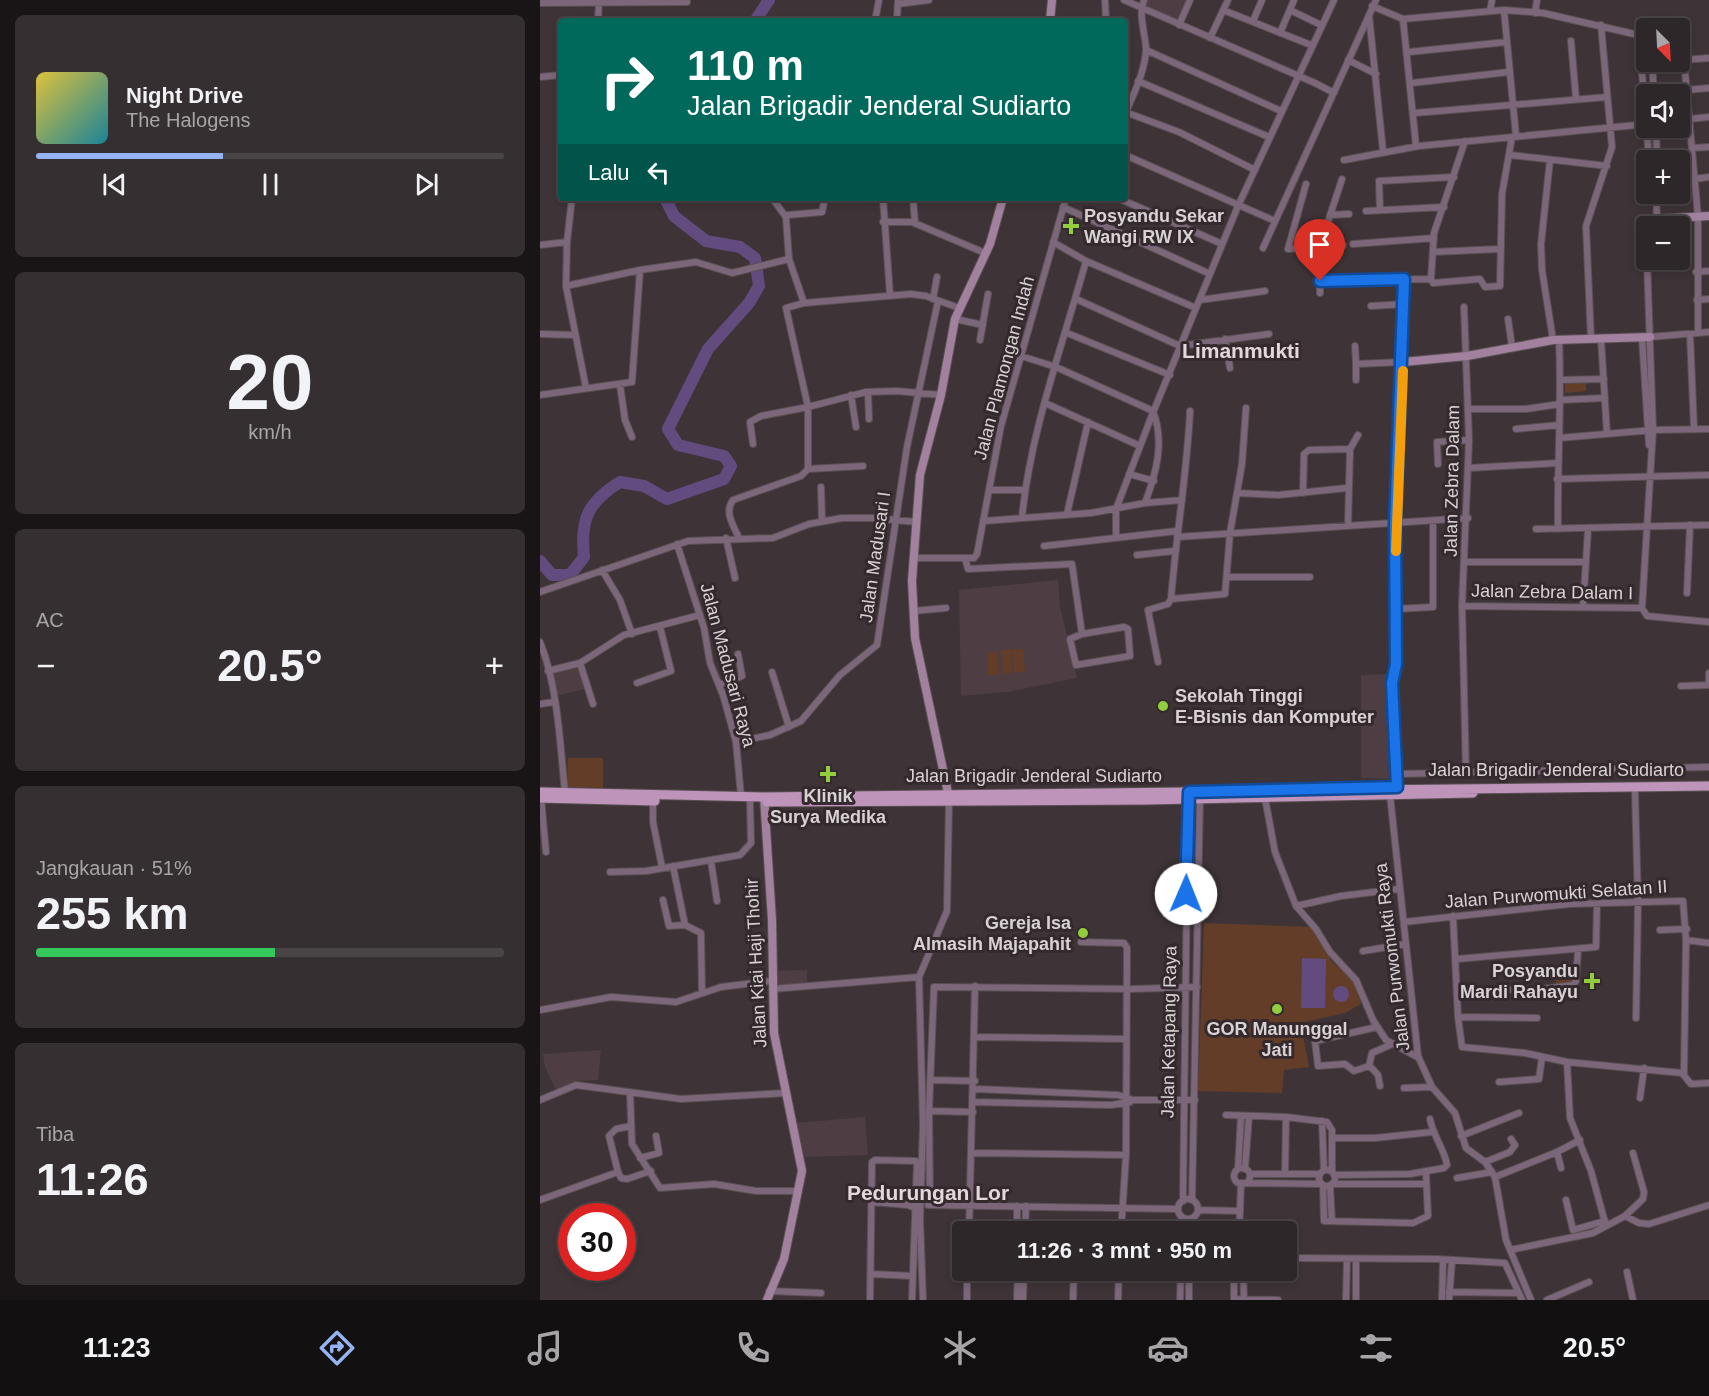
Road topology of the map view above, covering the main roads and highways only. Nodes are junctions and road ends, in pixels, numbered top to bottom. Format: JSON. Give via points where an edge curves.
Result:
{"nodes":[{"id":1,"x":1709,"y":788,"type":"edge"},
{"id":2,"x":540,"y":796,"type":"edge"},
{"id":3,"x":1200,"y":796,"type":"junction"},
{"id":4,"x":764,"y":800,"type":"junction"}],
"edges":[{"from":1,"to":3,"type":"main road","name":"Jalan Brigadir Jenderal Sudiarto","via":[[1265,798]]},
{"from":1,"to":3,"type":"main road","name":"Jalan Brigadir Jenderal Sudiarto","via":[[1397,787]]},
{"from":2,"to":4,"type":"main road","name":"Jalan Brigadir Jenderal Sudiarto"},
{"from":2,"to":4,"type":"main road","name":"Jalan Brigadir Jenderal Sudiarto","via":[[565,792],[741,796]]},
{"from":3,"to":4,"type":"main road","name":"Jalan Brigadir Jenderal Sudiarto"}]}
